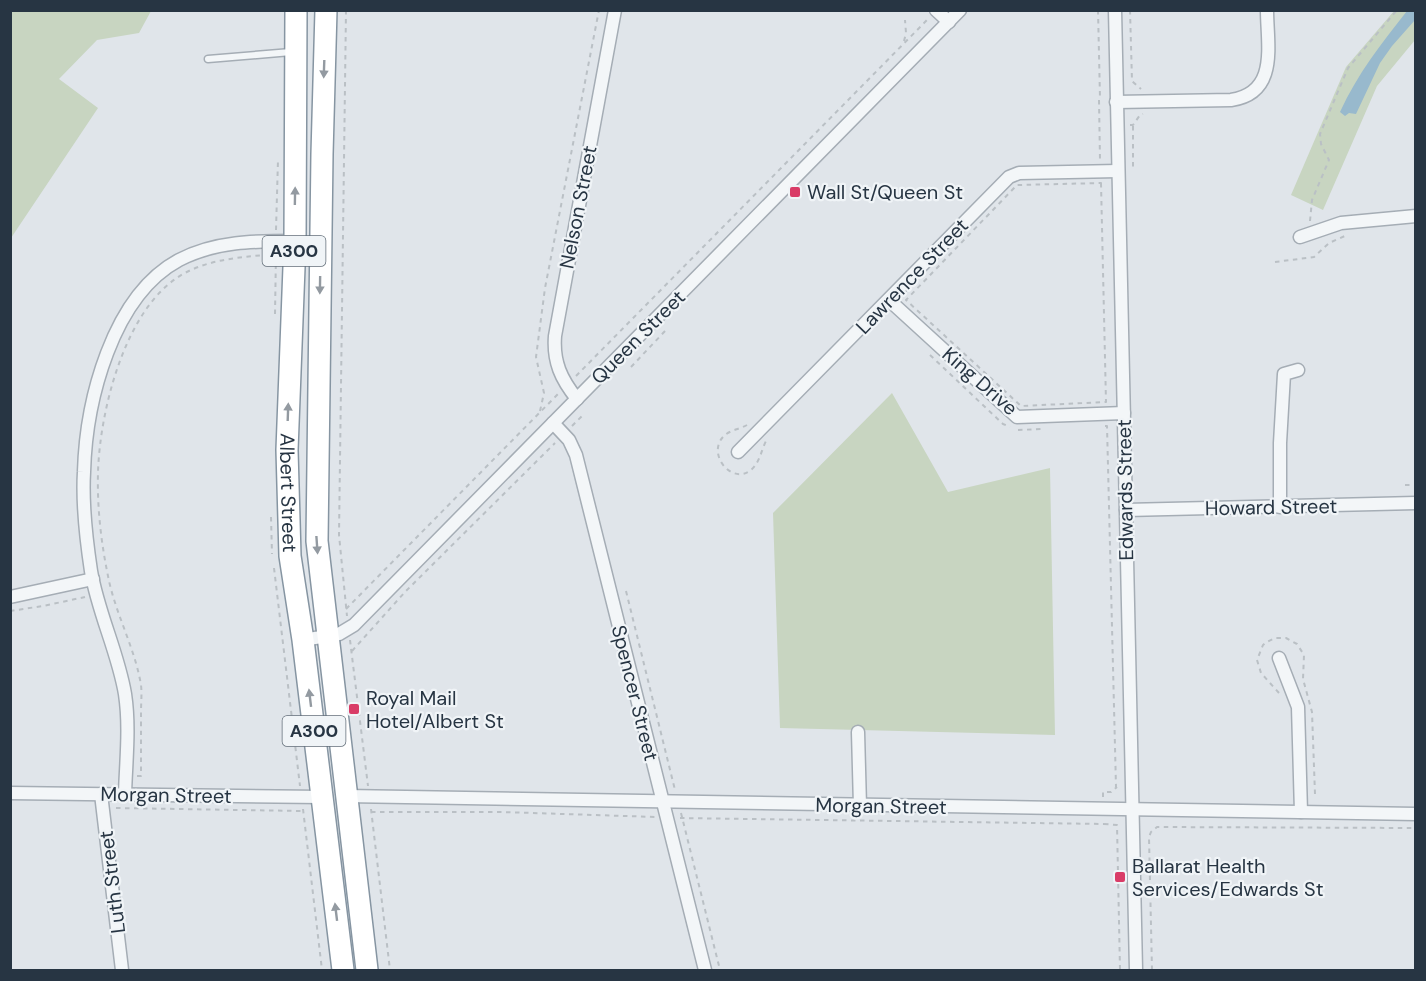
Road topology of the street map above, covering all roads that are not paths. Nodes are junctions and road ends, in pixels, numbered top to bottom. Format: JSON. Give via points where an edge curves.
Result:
{"nodes":[{"id":1,"x":296,"y":10,"type":"edge"},
{"id":2,"x":326,"y":10,"type":"edge"},
{"id":3,"x":615,"y":10,"type":"edge"},
{"id":4,"x":960,"y":10,"type":"edge"},
{"id":5,"x":1114,"y":10,"type":"edge"},
{"id":6,"x":1267,"y":10,"type":"edge"},
{"id":7,"x":934,"y":13,"type":"edge"},
{"id":8,"x":949,"y":21,"type":"junction"},
{"id":9,"x":296,"y":52,"type":"junction"},
{"id":10,"x":208,"y":59,"type":"dead end"},
{"id":11,"x":1116,"y":102,"type":"junction"},
{"id":12,"x":296,"y":109,"type":"junction"},
{"id":13,"x":323,"y":110,"type":"junction"},
{"id":14,"x":1118,"y":171,"type":"junction"},
{"id":15,"x":1416,"y":216,"type":"edge"},
{"id":16,"x":1304,"y":236,"type":"road end"},
{"id":17,"x":285,"y":241,"type":"junction"},
{"id":18,"x":889,"y":300,"type":"junction"},
{"id":19,"x":1298,"y":370,"type":"dead end"},
{"id":20,"x":577,"y":399,"type":"junction"},
{"id":21,"x":1124,"y":413,"type":"junction"},
{"id":22,"x":553,"y":423,"type":"junction"},
{"id":23,"x":738,"y":452,"type":"dead end"},
{"id":24,"x":1416,"y":503,"type":"edge"},
{"id":25,"x":1280,"y":507,"type":"junction"},
{"id":26,"x":1126,"y":510,"type":"junction"},
{"id":27,"x":93,"y":579,"type":"junction"},
{"id":28,"x":10,"y":597,"type":"edge"},
{"id":29,"x":328,"y":636,"type":"junction"},
{"id":30,"x":303,"y":640,"type":"junction"},
{"id":31,"x":1279,"y":658,"type":"dead end"},
{"id":32,"x":858,"y":732,"type":"dead end"},
{"id":33,"x":10,"y":793,"type":"edge"},
{"id":34,"x":101,"y":794,"type":"junction"},
{"id":35,"x":125,"y":794,"type":"junction"},
{"id":36,"x":346,"y":796,"type":"junction"},
{"id":37,"x":322,"y":797,"type":"junction"},
{"id":38,"x":662,"y":802,"type":"junction"},
{"id":39,"x":860,"y":806,"type":"junction"},
{"id":40,"x":1133,"y":810,"type":"junction"},
{"id":41,"x":1301,"y":812,"type":"junction"},
{"id":42,"x":1416,"y":814,"type":"edge"},
{"id":43,"x":122,"y":970,"type":"edge"},
{"id":44,"x":343,"y":970,"type":"edge"},
{"id":45,"x":367,"y":970,"type":"edge"},
{"id":46,"x":705,"y":970,"type":"edge"},
{"id":47,"x":1136,"y":970,"type":"edge"}],
"edges":[{"from":1,"to":9,"type":"highway","name":"Albert Street","number":"A300"},
{"from":2,"to":13,"type":"highway","name":"Albert Street","number":"A300","one_way":true},
{"from":3,"to":20,"type":"street","name":"Nelson Street","via":[[556,330],[559,373]]},
{"from":4,"to":8,"type":"street","name":"Queen Street"},
{"from":5,"to":11,"type":"street","name":"Edwards Street"},
{"from":6,"to":11,"type":"street","via":[[1267,68],[1261,83],[1244,97],[1146,108]]},
{"from":7,"to":8,"type":"street"},
{"from":8,"to":20,"type":"street","name":"Queen Street"},
{"from":9,"to":10,"type":"lane"},
{"from":9,"to":12,"type":"highway","name":"Albert Street","number":"A300"},
{"from":11,"to":14,"type":"street","name":"Edwards Street"},
{"from":12,"to":13,"type":"highway"},
{"from":17,"to":12,"type":"highway","name":"Albert Street","number":"A300","one_way":true},
{"from":13,"to":29,"type":"highway","name":"Albert Street","number":"A300","one_way":true,"via":[[316,542]]},
{"from":14,"to":18,"type":"street","name":"Lawrence Street","via":[[1011,176]]},
{"from":14,"to":21,"type":"street","name":"Edwards Street"},
{"from":15,"to":16,"type":"street","via":[[1349,222]]},
{"from":17,"to":27,"type":"street","via":[[222,245],[185,257],[151,282],[124,317],[102,369],[87,437],[84,496]]},
{"from":30,"to":17,"type":"highway","name":"Albert Street","number":"A300","one_way":true,"via":[[290,556]]},
{"from":18,"to":21,"type":"street","name":"King Drive","via":[[1017,417]]},
{"from":18,"to":23,"type":"street","name":"Lawrence Street"},
{"from":19,"to":25,"type":"street","via":[[1284,374]]},
{"from":20,"to":22,"type":"street","name":"Queen Street"},
{"from":21,"to":26,"type":"street","name":"Edwards Street"},
{"from":22,"to":29,"type":"street","name":"Queen Street","via":[[349,629]]},
{"from":22,"to":38,"type":"street","name":"Spencer Street","via":[[571,443],[577,460]]},
{"from":24,"to":25,"type":"street","name":"Howard Street"},
{"from":25,"to":26,"type":"street","name":"Howard Street"},
{"from":26,"to":40,"type":"street","name":"Edwards Street"},
{"from":27,"to":28,"type":"street"},
{"from":27,"to":35,"type":"street","via":[[125,699]]},
{"from":29,"to":30,"type":"street","name":"Queen Street"},
{"from":29,"to":36,"type":"highway","name":"Albert Street","number":"A300"},
{"from":37,"to":30,"type":"highway","name":"Albert Street","number":"A300","one_way":true},
{"from":31,"to":41,"type":"street","via":[[1298,707]]},
{"from":32,"to":39,"type":"street"},
{"from":33,"to":34,"type":"street","name":"Morgan Street"},
{"from":34,"to":35,"type":"street","name":"Morgan Street"},
{"from":34,"to":43,"type":"street","name":"Luth Street"},
{"from":35,"to":37,"type":"street","name":"Morgan Street"},
{"from":36,"to":38,"type":"street","name":"Morgan Street"},
{"from":36,"to":45,"type":"highway","name":"Albert Street","number":"A300"},
{"from":44,"to":37,"type":"highway","name":"Albert Street","number":"A300","one_way":true},
{"from":38,"to":39,"type":"street","name":"Morgan Street"},
{"from":38,"to":46,"type":"street","name":"Spencer Street"},
{"from":39,"to":40,"type":"street","name":"Morgan Street"},
{"from":40,"to":41,"type":"street","name":"Morgan Street"},
{"from":40,"to":47,"type":"street","name":"Edwards Street"},
{"from":41,"to":42,"type":"street","name":"Morgan Street"}]}
